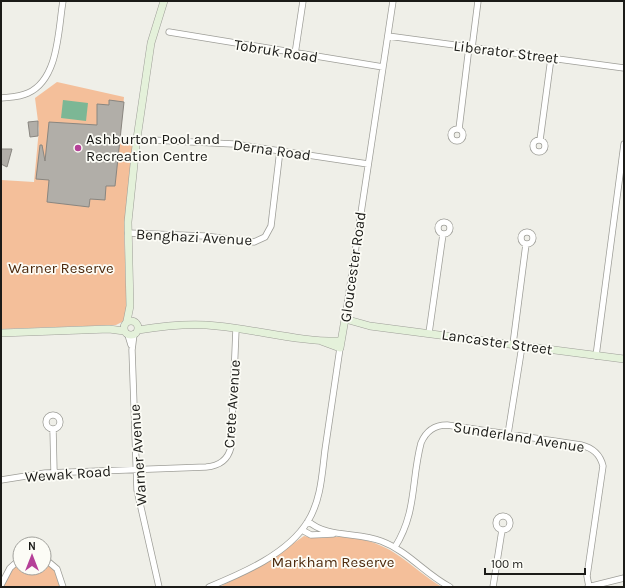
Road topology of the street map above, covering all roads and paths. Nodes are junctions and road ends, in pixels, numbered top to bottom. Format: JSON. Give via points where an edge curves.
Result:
{"nodes":[{"id":1,"x":63,"y":1,"type":"edge"},
{"id":2,"x":164,"y":1,"type":"edge"},
{"id":3,"x":303,"y":1,"type":"edge"},
{"id":4,"x":393,"y":1,"type":"edge"},
{"id":5,"x":478,"y":1,"type":"edge"},
{"id":6,"x":168,"y":32,"type":"dead end"},
{"id":7,"x":388,"y":36,"type":"junction"},
{"id":8,"x":471,"y":47,"type":"junction"},
{"id":9,"x":295,"y":54,"type":"junction"},
{"id":10,"x":551,"y":58,"type":"junction"},
{"id":11,"x":383,"y":68,"type":"junction"},
{"id":12,"x":624,"y":68,"type":"edge"},
{"id":13,"x":1,"y":98,"type":"edge"},
{"id":14,"x":459,"y":129,"type":"dead end"},
{"id":15,"x":151,"y":140,"type":"dead end"},
{"id":16,"x":540,"y":140,"type":"dead end"},
{"id":17,"x":624,"y":144,"type":"edge"},
{"id":18,"x":280,"y":150,"type":"junction"},
{"id":19,"x":623,"y":163,"type":"edge"},
{"id":20,"x":368,"y":164,"type":"junction"},
{"id":21,"x":128,"y":233,"type":"junction"},
{"id":22,"x":443,"y":234,"type":"dead end"},
{"id":23,"x":526,"y":244,"type":"dead end"},
{"id":24,"x":344,"y":322,"type":"junction"},
{"id":25,"x":131,"y":328,"type":"junction"},
{"id":26,"x":236,"y":329,"type":"junction"},
{"id":27,"x":1,"y":332,"type":"edge"},
{"id":28,"x":429,"y":333,"type":"junction"},
{"id":29,"x":513,"y":344,"type":"junction"},
{"id":30,"x":341,"y":345,"type":"junction"},
{"id":31,"x":522,"y":346,"type":"junction"},
{"id":32,"x":596,"y":356,"type":"junction"},
{"id":33,"x":624,"y":359,"type":"edge"},
{"id":34,"x":53,"y":430,"type":"dead end"},
{"id":35,"x":508,"y":434,"type":"junction"},
{"id":36,"x":136,"y":470,"type":"junction"},
{"id":37,"x":54,"y":472,"type":"junction"},
{"id":38,"x":1,"y":480,"type":"edge"},
{"id":39,"x":308,"y":521,"type":"junction"},
{"id":40,"x":302,"y":530,"type":"junction"},
{"id":41,"x":502,"y":530,"type":"dead end"},
{"id":42,"x":337,"y":533,"type":"junction"},
{"id":43,"x":395,"y":547,"type":"junction"},
{"id":44,"x":52,"y":565,"type":"edge"},
{"id":45,"x":12,"y":566,"type":"edge"},
{"id":46,"x":624,"y":578,"type":"edge"},
{"id":47,"x":1,"y":585,"type":"edge"},
{"id":48,"x":159,"y":586,"type":"edge"},
{"id":49,"x":63,"y":587,"type":"edge"},
{"id":50,"x":209,"y":587,"type":"edge"},
{"id":51,"x":450,"y":587,"type":"edge"},
{"id":52,"x":493,"y":587,"type":"edge"},
{"id":53,"x":590,"y":587,"type":"edge"}],
"edges":[{"from":1,"to":13,"type":"street","via":[[54,58],[46,78],[28,93]]},
{"from":2,"to":21,"type":"street","name":"Warner Avenue","via":[[151,43],[136,145]]},
{"from":3,"to":9,"type":"street"},
{"from":4,"to":7,"type":"street","name":"Gloucester Road"},
{"from":5,"to":8,"type":"street"},
{"from":6,"to":9,"type":"street","name":"Tobruk Road"},
{"from":7,"to":8,"type":"street","name":"Liberator Street"},
{"from":7,"to":11,"type":"street","name":"Gloucester Road"},
{"from":8,"to":10,"type":"street","name":"Liberator Street"},
{"from":8,"to":14,"type":"street"},
{"from":9,"to":11,"type":"street","name":"Tobruk Road"},
{"from":10,"to":12,"type":"street","name":"Liberator Street"},
{"from":10,"to":16,"type":"street"},
{"from":11,"to":20,"type":"street","name":"Gloucester Road"},
{"from":15,"to":18,"type":"street","name":"Derna Road","via":[[225,143]]},
{"from":17,"to":19,"type":"street"},
{"from":18,"to":20,"type":"street","name":"Derna Road"},
{"from":18,"to":21,"type":"street","name":"Benghazi Avenue","via":[[271,226],[262,240],[248,242],[205,236]]},
{"from":19,"to":32,"type":"street"},
{"from":20,"to":24,"type":"street","name":"Gloucester Road"},
{"from":21,"to":25,"type":"street","name":"Warner Avenue"},
{"from":22,"to":28,"type":"street"},
{"from":23,"to":29,"type":"street"},
{"from":24,"to":28,"type":"street","name":"Lancaster Street"},
{"from":24,"to":30,"type":"street","name":"Gloucester Road"},
{"from":25,"to":26,"type":"street","via":[[212,326]]},
{"from":25,"to":27,"type":"street"},
{"from":25,"to":36,"type":"street","name":"Warner Avenue"},
{"from":26,"to":30,"type":"street"},
{"from":26,"to":36,"type":"street","name":"Crete Avenue","via":[[232,447],[228,456],[222,463],[213,467]]},
{"from":28,"to":29,"type":"street","name":"Lancaster Street"},
{"from":29,"to":31,"type":"street","name":"Lancaster Street"},
{"from":30,"to":39,"type":"street","name":"Gloucester Road","via":[[318,496]]},
{"from":31,"to":32,"type":"street","name":"Lancaster Street"},
{"from":31,"to":35,"type":"street"},
{"from":32,"to":33,"type":"street","name":"Lancaster Street"},
{"from":34,"to":37,"type":"street"},
{"from":35,"to":43,"type":"street","name":"Sunderland Avenue","via":[[447,425],[437,425],[429,430],[420,447],[409,520]]},
{"from":35,"to":53,"type":"street","name":"Sunderland Avenue","via":[[587,446],[600,457],[603,470],[587,576]]},
{"from":36,"to":37,"type":"street","name":"Wewak Road"},
{"from":36,"to":48,"type":"street","name":"Warner Avenue","via":[[139,502]]},
{"from":37,"to":38,"type":"street","name":"Wewak Road"},
{"from":39,"to":40,"type":"street","name":"Gloucester Road"},
{"from":39,"to":42,"type":"street","via":[[320,530]]},
{"from":40,"to":42,"type":"street","via":[[313,536]]},
{"from":40,"to":50,"type":"street","name":"Gloucester Road","via":[[285,546],[264,560]]},
{"from":41,"to":52,"type":"street"},
{"from":42,"to":43,"type":"street","via":[[381,540]]},
{"from":43,"to":51,"type":"street"},
{"from":44,"to":49,"type":"street","via":[[57,569]]},
{"from":45,"to":47,"type":"street"},
{"from":46,"to":53,"type":"street"}]}
